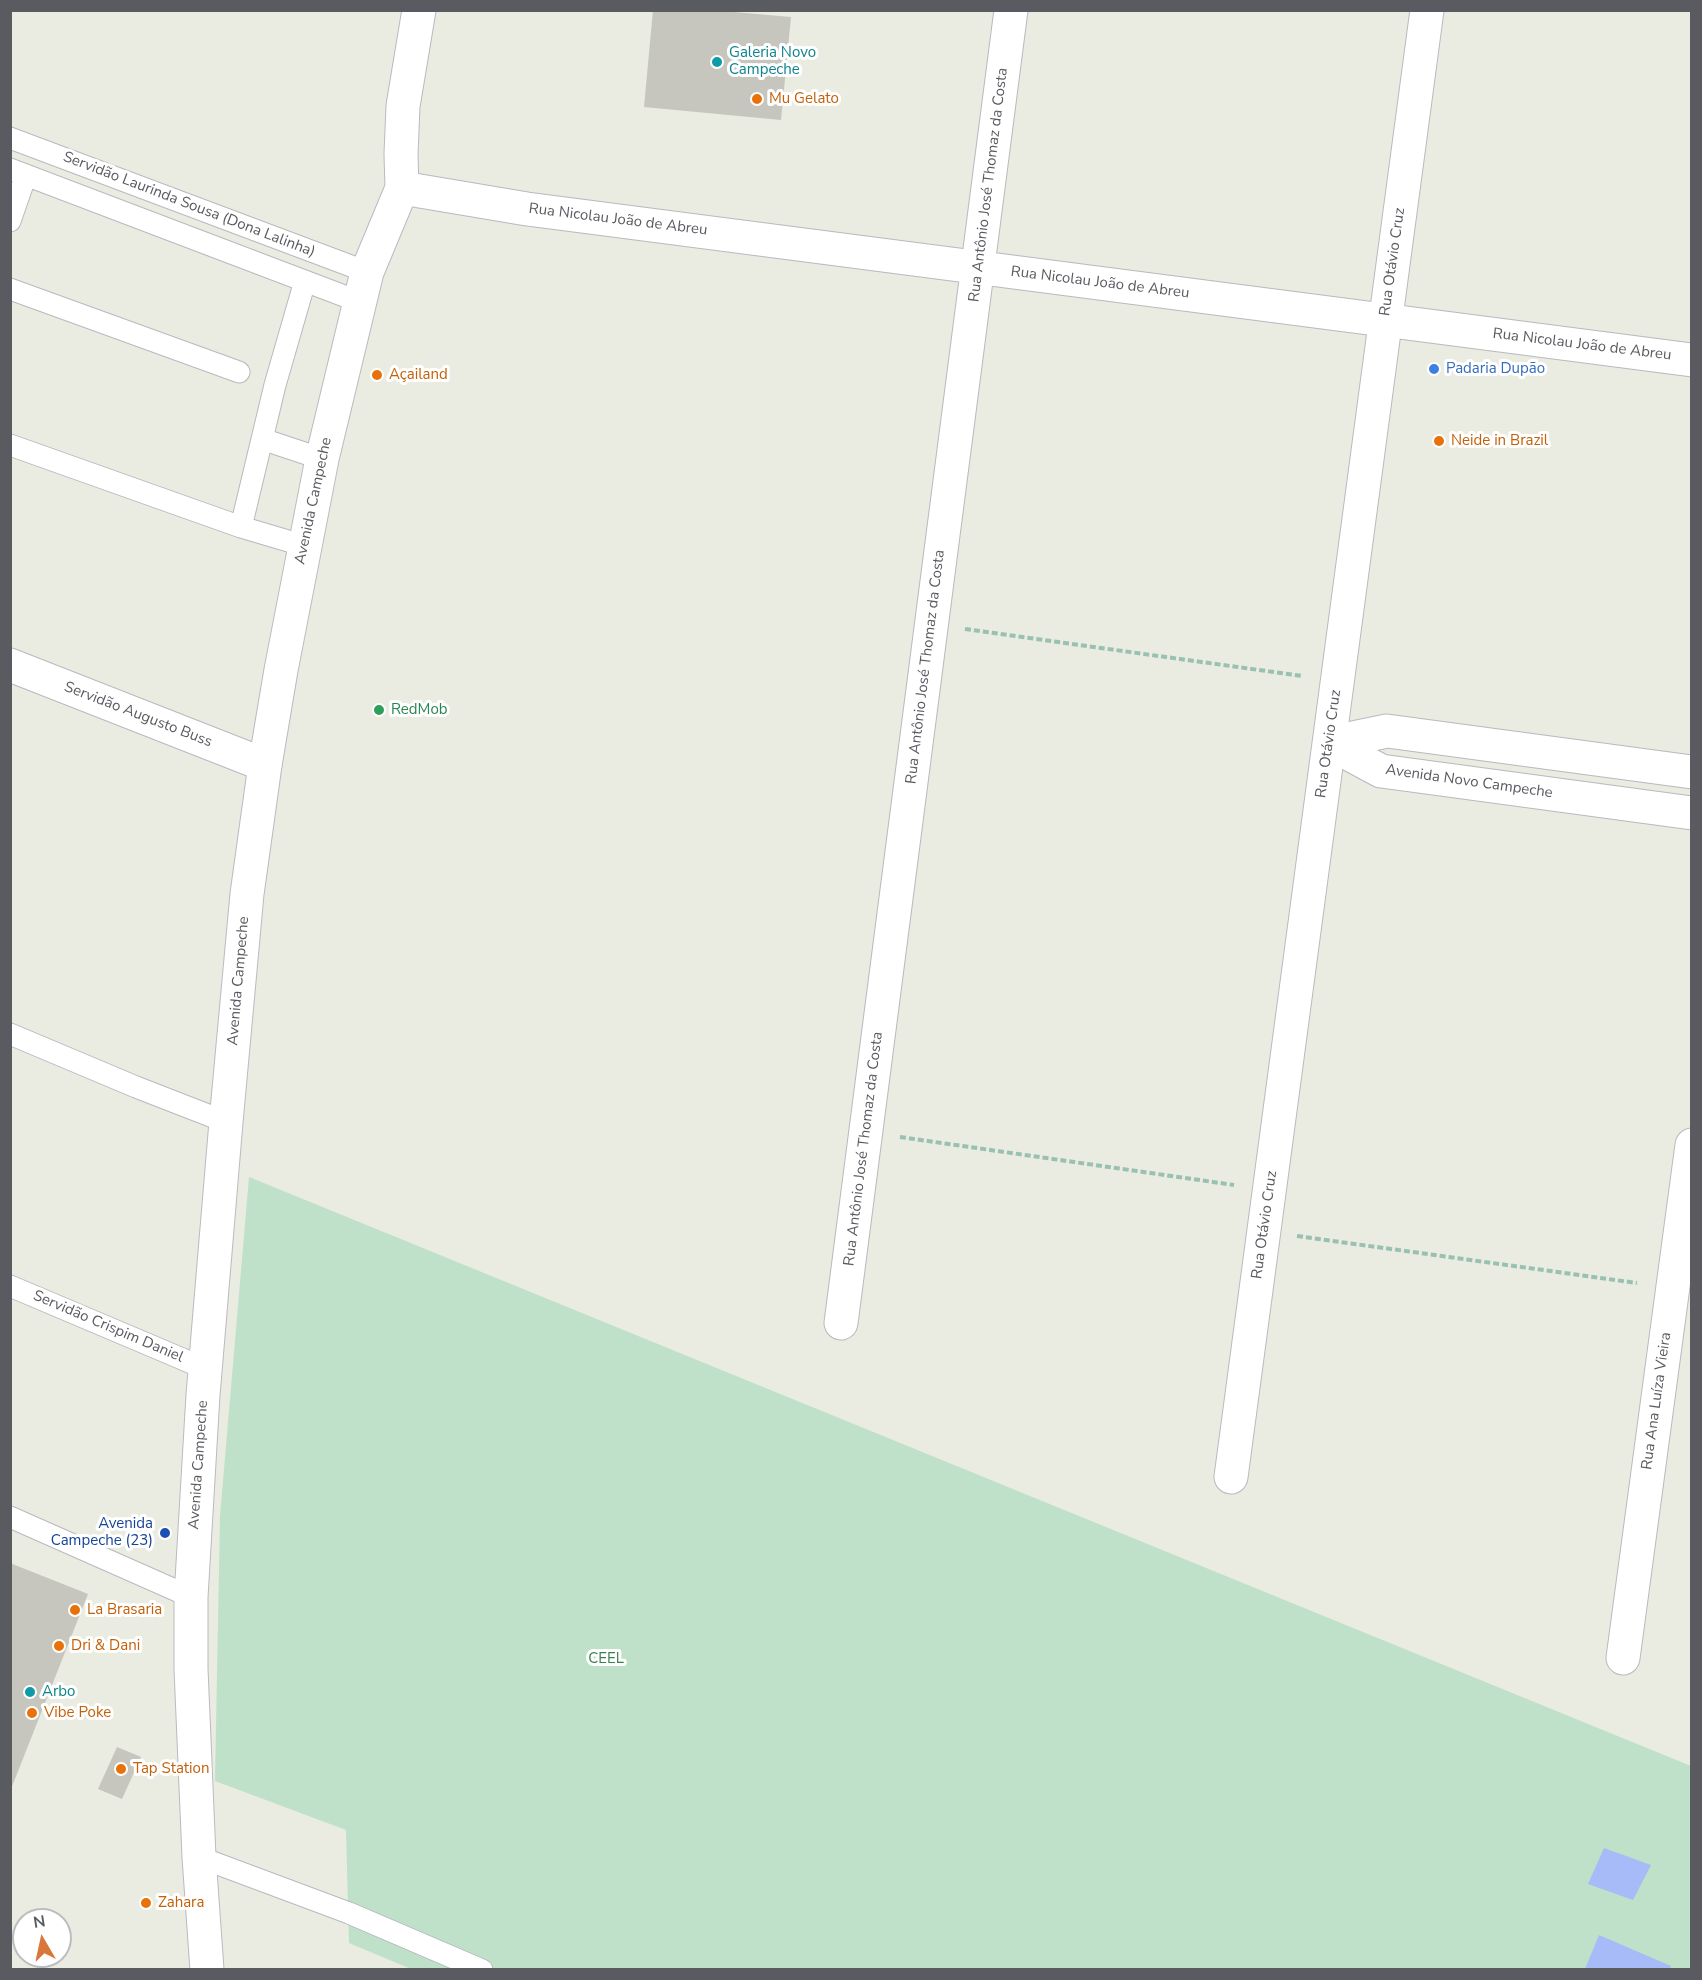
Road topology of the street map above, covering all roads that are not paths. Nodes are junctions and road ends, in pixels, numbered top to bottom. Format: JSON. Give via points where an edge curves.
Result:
{"nodes":[{"id":1,"x":419,"y":10,"type":"edge"},
{"id":2,"x":1011,"y":10,"type":"edge"},
{"id":3,"x":1427,"y":10,"type":"edge"},
{"id":4,"x":10,"y":138,"type":"edge"},
{"id":5,"x":18,"y":172,"type":"edge"},
{"id":6,"x":402,"y":188,"type":"junction"},
{"id":7,"x":10,"y":222,"type":"edge"},
{"id":8,"x":978,"y":267,"type":"junction"},
{"id":9,"x":305,"y":281,"type":"junction"},
{"id":10,"x":364,"y":287,"type":"junction"},
{"id":11,"x":10,"y":289,"type":"edge"},
{"id":12,"x":1386,"y":320,"type":"junction"},
{"id":13,"x":1692,"y":360,"type":"edge"},
{"id":14,"x":239,"y":372,"type":"dead end"},
{"id":15,"x":262,"y":439,"type":"junction"},
{"id":16,"x":10,"y":445,"type":"edge"},
{"id":17,"x":322,"y":459,"type":"junction"},
{"id":18,"x":241,"y":527,"type":"junction"},
{"id":19,"x":304,"y":546,"type":"junction"},
{"id":20,"x":10,"y":665,"type":"edge"},
{"id":21,"x":1329,"y":743,"type":"junction"},
{"id":22,"x":265,"y":765,"type":"junction"},
{"id":23,"x":1692,"y":772,"type":"edge"},
{"id":24,"x":1692,"y":813,"type":"edge"},
{"id":25,"x":10,"y":1034,"type":"edge"},
{"id":26,"x":226,"y":1122,"type":"junction"},
{"id":27,"x":1692,"y":1145,"type":"edge"},
{"id":28,"x":10,"y":1286,"type":"edge"},
{"id":29,"x":842,"y":1323,"type":"dead end"},
{"id":30,"x":206,"y":1369,"type":"junction"},
{"id":31,"x":1231,"y":1477,"type":"dead end"},
{"id":32,"x":10,"y":1517,"type":"edge"},
{"id":33,"x":191,"y":1597,"type":"junction"},
{"id":34,"x":1623,"y":1658,"type":"dead end"},
{"id":35,"x":199,"y":1857,"type":"junction"},
{"id":36,"x":207,"y":1970,"type":"edge"},
{"id":37,"x":482,"y":1970,"type":"edge"}],
"edges":[{"from":1,"to":6,"type":"street","name":"Avenida Campeche","via":[[403,106]]},
{"from":2,"to":8,"type":"street","name":"Rua Antônio José Thomaz da Costa"},
{"from":3,"to":12,"type":"street","name":"Rua Otávio Cruz"},
{"from":4,"to":10,"type":"lane","name":"Servidão Laurinda Sousa (Dona Lalinha)"},
{"from":5,"to":7,"type":"lane"},
{"from":5,"to":9,"type":"lane"},
{"from":6,"to":8,"type":"street","name":"Rua Nicolau João de Abreu","via":[[527,209]]},
{"from":6,"to":10,"type":"street","name":"Avenida Campeche"},
{"from":8,"to":12,"type":"street","name":"Rua Nicolau João de Abreu"},
{"from":8,"to":29,"type":"street","name":"Rua Antônio José Thomaz da Costa"},
{"from":9,"to":10,"type":"lane"},
{"from":9,"to":15,"type":"lane"},
{"from":10,"to":17,"type":"street","name":"Avenida Campeche"},
{"from":11,"to":14,"type":"lane"},
{"from":12,"to":13,"type":"street","name":"Rua Nicolau João de Abreu"},
{"from":12,"to":21,"type":"street","name":"Rua Otávio Cruz"},
{"from":15,"to":17,"type":"lane"},
{"from":15,"to":18,"type":"lane"},
{"from":16,"to":18,"type":"lane"},
{"from":17,"to":19,"type":"street","name":"Avenida Campeche"},
{"from":18,"to":19,"type":"lane"},
{"from":19,"to":22,"type":"street","name":"Avenida Campeche"},
{"from":20,"to":22,"type":"street","name":"Servidão Augusto Buss"},
{"from":21,"to":23,"type":"street","via":[[1387,731]]},
{"from":21,"to":24,"type":"street","name":"Avenida Novo Campeche","via":[[1381,771]]},
{"from":21,"to":31,"type":"street","name":"Rua Otávio Cruz"},
{"from":22,"to":26,"type":"street","name":"Avenida Campeche","via":[[247,894]]},
{"from":25,"to":26,"type":"lane"},
{"from":26,"to":30,"type":"street","name":"Avenida Campeche"},
{"from":27,"to":34,"type":"street","name":"Rua Ana Luíza Vieira"},
{"from":28,"to":30,"type":"lane","name":"Servidão Crispim Daniel"},
{"from":30,"to":33,"type":"street","name":"Avenida Campeche"},
{"from":32,"to":33,"type":"lane"},
{"from":33,"to":35,"type":"street","name":"Avenida Campeche"},
{"from":35,"to":36,"type":"street","name":"Avenida Campeche"},
{"from":35,"to":37,"type":"lane","via":[[349,1913]]}]}
